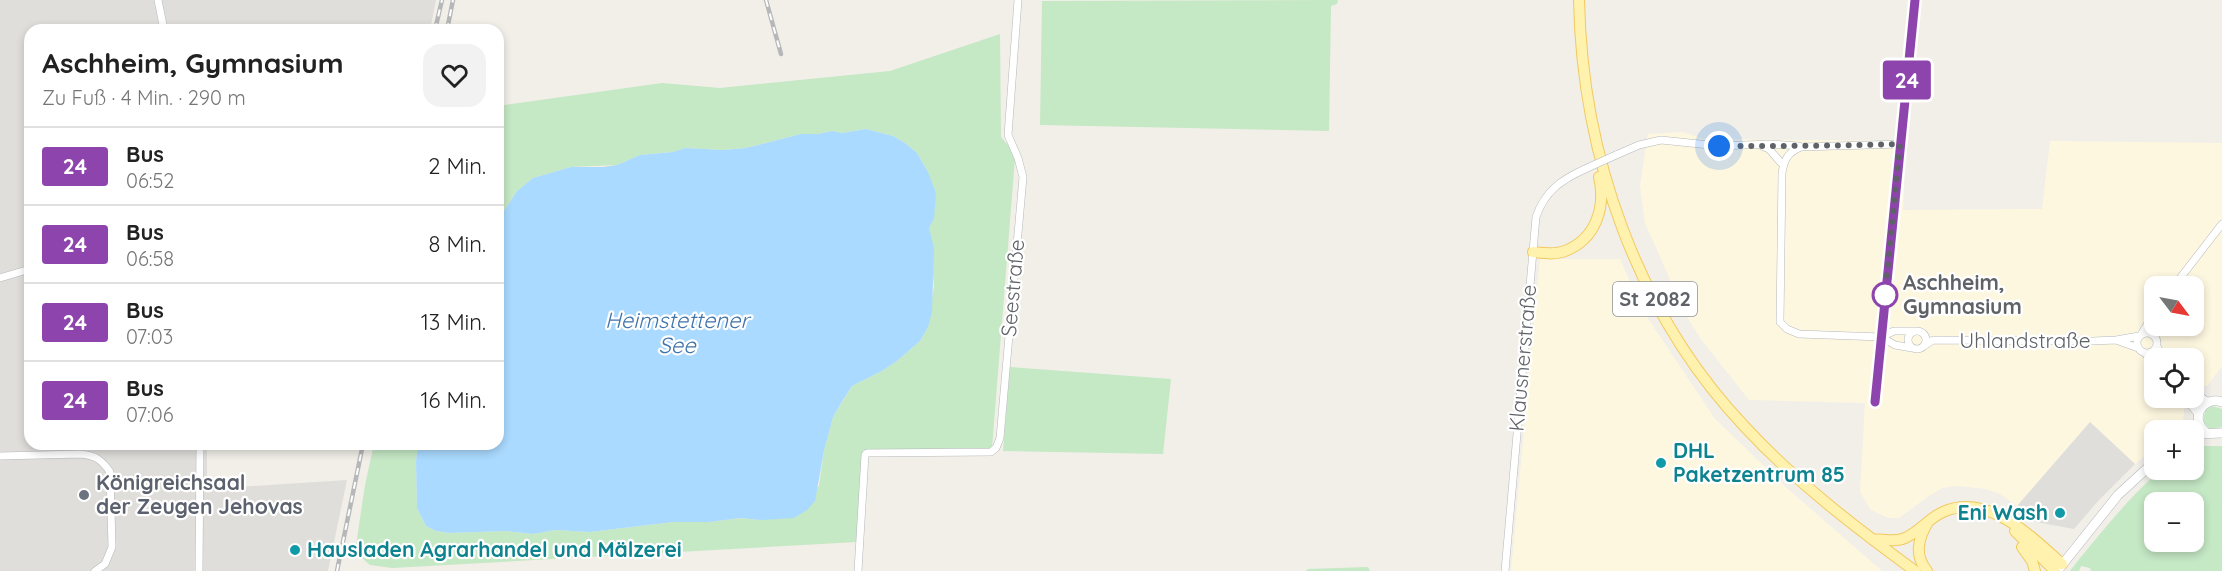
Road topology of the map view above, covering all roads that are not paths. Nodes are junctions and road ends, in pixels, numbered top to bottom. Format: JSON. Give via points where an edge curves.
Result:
{"nodes":[{"id":1,"x":159,"y":0,"type":"edge"},
{"id":2,"x":1018,"y":0,"type":"edge"},
{"id":3,"x":1579,"y":0,"type":"edge"},
{"id":4,"x":1915,"y":0,"type":"edge"},
{"id":5,"x":163,"y":24,"type":"edge"},
{"id":6,"x":1593,"y":124,"type":"junction"},
{"id":7,"x":1900,"y":144,"type":"junction"},
{"id":8,"x":1762,"y":146,"type":"junction"},
{"id":9,"x":1801,"y":147,"type":"junction"},
{"id":10,"x":1784,"y":165,"type":"junction"},
{"id":11,"x":1590,"y":166,"type":"junction"},
{"id":12,"x":2222,"y":224,"type":"edge"},
{"id":13,"x":1533,"y":252,"type":"junction"},
{"id":14,"x":24,"y":271,"type":"edge"},
{"id":15,"x":2183,"y":276,"type":"edge"},
{"id":16,"x":0,"y":278,"type":"edge"},
{"id":17,"x":2144,"y":329,"type":"edge"},
{"id":18,"x":1919,"y":332,"type":"junction"},
{"id":19,"x":2141,"y":334,"type":"junction"},
{"id":20,"x":1881,"y":337,"type":"junction"},
{"id":21,"x":2155,"y":337,"type":"joint"},
{"id":22,"x":1933,"y":340,"type":"junction"},
{"id":23,"x":2116,"y":340,"type":"junction"},
{"id":24,"x":1924,"y":346,"type":"junction"},
{"id":25,"x":2157,"y":346,"type":"joint"},
{"id":26,"x":1914,"y":348,"type":"junction"},
{"id":27,"x":2141,"y":351,"type":"junction"},
{"id":28,"x":2144,"y":354,"type":"edge"},
{"id":29,"x":2217,"y":400,"type":"edge"},
{"id":30,"x":1875,"y":402,"type":"dead end"},
{"id":31,"x":2192,"y":408,"type":"edge"},
{"id":32,"x":2198,"y":418,"type":"junction"},
{"id":33,"x":2222,"y":433,"type":"edge"},
{"id":34,"x":2208,"y":434,"type":"junction"},
{"id":35,"x":2204,"y":435,"type":"edge"},
{"id":36,"x":200,"y":450,"type":"edge"},
{"id":37,"x":0,"y":456,"type":"edge"},
{"id":38,"x":2144,"y":471,"type":"edge"},
{"id":39,"x":1930,"y":519,"type":"junction"},
{"id":40,"x":2007,"y":521,"type":"junction"},
{"id":41,"x":1873,"y":540,"type":"junction"},
{"id":42,"x":2058,"y":569,"type":"edge"},
{"id":43,"x":95,"y":571,"type":"edge"},
{"id":44,"x":199,"y":571,"type":"edge"},
{"id":45,"x":858,"y":571,"type":"edge"},
{"id":46,"x":1505,"y":571,"type":"edge"},
{"id":47,"x":1915,"y":571,"type":"edge"},
{"id":48,"x":1927,"y":571,"type":"edge"},
{"id":49,"x":2035,"y":571,"type":"edge"}],
"edges":[{"from":1,"to":5,"type":"street"},
{"from":2,"to":45,"type":"street","name":"Seestraße","via":[[1008,135],[1023,177],[998,444],[991,452],[867,453]]},
{"from":3,"to":6,"type":"main road","number":"St 2082","via":[[1583,64]]},
{"from":4,"to":7,"type":"street"},
{"from":6,"to":11,"type":"main road"},
{"from":6,"to":41,"type":"main road","number":"St 2082","via":[[1602,167],[1623,230],[1679,340],[1722,402],[1765,449]]},
{"from":7,"to":9,"type":"street"},
{"from":7,"to":20,"type":"street"},
{"from":8,"to":9,"type":"street"},
{"from":8,"to":10,"type":"street","via":[[1769,148]]},
{"from":8,"to":11,"type":"street","name":"Klausnerstraße","bridge":true,"via":[[1661,140]]},
{"from":9,"to":10,"type":"street","via":[[1789,155]]},
{"from":10,"to":20,"type":"street","name":"Uhlandstraße","via":[[1780,322],[1799,334]]},
{"from":11,"to":13,"type":"street","name":"Klausnerstraße","via":[[1557,183],[1545,196],[1536,217]]},
{"from":11,"to":13,"type":"main road","via":[[1602,199],[1595,226],[1565,252]]},
{"from":12,"to":15,"type":"street"},
{"from":13,"to":46,"type":"street","name":"Klausnerstraße"},
{"from":14,"to":16,"type":"street"},
{"from":17,"to":19,"type":"street"},
{"from":18,"to":20,"type":"street","name":"Uhlandstraße","via":[[1894,331]]},
{"from":18,"to":22,"type":"street","name":"Uhlandstraße"},
{"from":18,"to":24,"type":"street","via":[[1926,339]]},
{"from":18,"to":26,"type":"street","via":[[1911,333],[1908,339]]},
{"from":19,"to":21,"type":"street","name":"Uhlandstraße"},
{"from":19,"to":23,"type":"street","name":"Uhlandstraße"},
{"from":19,"to":27,"type":"street","via":[[2136,342]]},
{"from":20,"to":26,"type":"street","name":"Uhlandstraße","via":[[1895,345]]},
{"from":20,"to":30,"type":"street"},
{"from":21,"to":25,"type":"street"},
{"from":22,"to":23,"type":"street","name":"Uhlandstraße"},
{"from":22,"to":24,"type":"street","name":"Uhlandstraße"},
{"from":23,"to":27,"type":"street","name":"Uhlandstraße"},
{"from":24,"to":26,"type":"street","name":"Uhlandstraße"},
{"from":25,"to":27,"type":"street","via":[[2152,352]]},
{"from":27,"to":28,"type":"street"},
{"from":29,"to":32,"type":"street","via":[[2200,409]]},
{"from":31,"to":32,"type":"street"},
{"from":32,"to":34,"type":"street"},
{"from":33,"to":34,"type":"street"},
{"from":34,"to":35,"type":"street"},
{"from":36,"to":44,"type":"street"},
{"from":37,"to":43,"type":"street","via":[[80,454],[91,455],[105,464],[110,472],[112,547],[105,564]]},
{"from":38,"to":42,"type":"street","via":[[2118,495]]},
{"from":39,"to":40,"type":"main road","via":[[1962,506],[1989,510]]},
{"from":39,"to":41,"type":"main road","via":[[1898,541]]},
{"from":39,"to":48,"type":"main road","via":[[1918,548]]},
{"from":40,"to":42,"type":"main road","via":[[2017,526]]},
{"from":40,"to":49,"type":"main road"},
{"from":41,"to":47,"type":"main road","number":"St 2082"}]}
